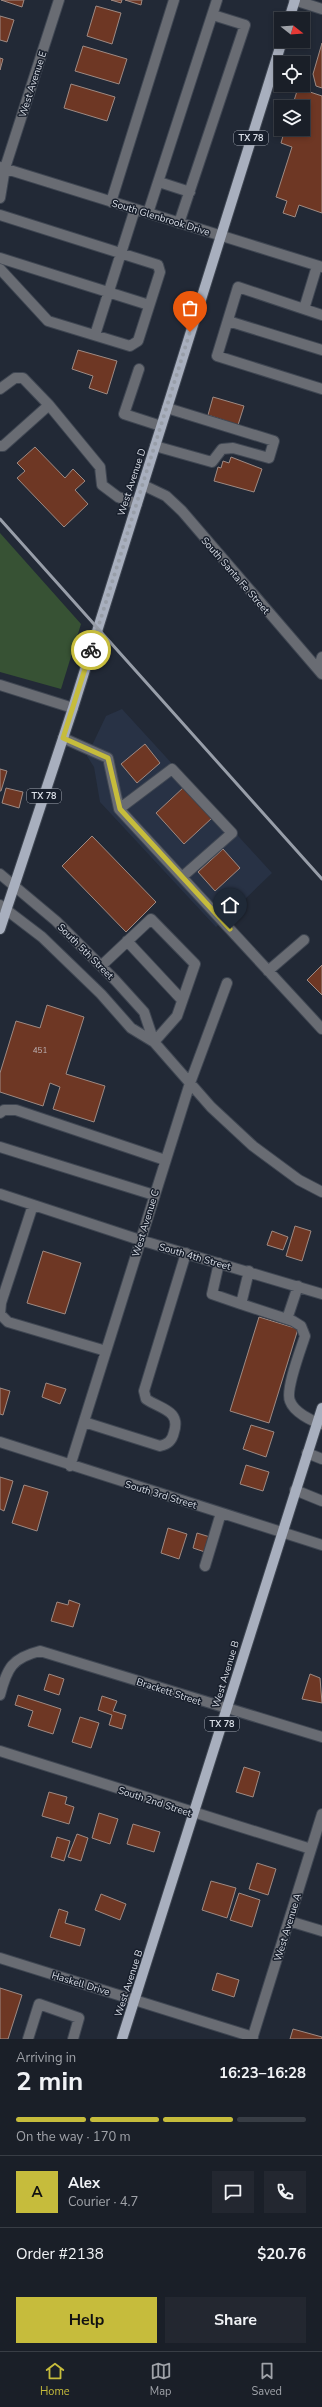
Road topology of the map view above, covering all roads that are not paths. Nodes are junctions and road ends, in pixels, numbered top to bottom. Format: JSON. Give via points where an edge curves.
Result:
{"nodes":[{"id":1,"x":59,"y":0,"type":"edge"},
{"id":2,"x":174,"y":0,"type":"edge"},
{"id":3,"x":217,"y":0,"type":"edge"},
{"id":4,"x":295,"y":0,"type":"edge"},
{"id":5,"x":322,"y":9,"type":"edge"},
{"id":6,"x":291,"y":12,"type":"edge"},
{"id":7,"x":213,"y":15,"type":"junction"},
{"id":8,"x":280,"y":48,"type":"edge"},
{"id":9,"x":2,"y":168,"type":"edge"},
{"id":10,"x":159,"y":182,"type":"junction"},
{"id":11,"x":190,"y":192,"type":"junction"},
{"id":12,"x":0,"y":198,"type":"edge"},
{"id":13,"x":111,"y":202,"type":"junction"},
{"id":14,"x":135,"y":209,"type":"junction"},
{"id":15,"x":148,"y":213,"type":"junction"},
{"id":16,"x":0,"y":215,"type":"edge"},
{"id":17,"x":179,"y":223,"type":"junction"},
{"id":18,"x":220,"y":236,"type":"junction"},
{"id":19,"x":121,"y":253,"type":"junction"},
{"id":20,"x":0,"y":258,"type":"edge"},
{"id":21,"x":320,"y":267,"type":"edge"},
{"id":22,"x":0,"y":269,"type":"edge"},
{"id":23,"x":109,"y":292,"type":"junction"},
{"id":24,"x":150,"y":305,"type":"junction"},
{"id":25,"x":304,"y":309,"type":"junction"},
{"id":26,"x":322,"y":315,"type":"edge"},
{"id":27,"x":228,"y":321,"type":"junction"},
{"id":28,"x":95,"y":335,"type":"junction"},
{"id":29,"x":322,"y":350,"type":"edge"},
{"id":30,"x":139,"y":369,"type":"dead end"},
{"id":31,"x":0,"y":389,"type":"edge"},
{"id":32,"x":322,"y":389,"type":"edge"},
{"id":33,"x":49,"y":405,"type":"junction"},
{"id":34,"x":167,"y":408,"type":"junction"},
{"id":35,"x":161,"y":426,"type":"junction"},
{"id":36,"x":0,"y":446,"type":"edge"},
{"id":37,"x":155,"y":446,"type":"junction"},
{"id":38,"x":143,"y":485,"type":"junction"},
{"id":39,"x":137,"y":504,"type":"junction"},
{"id":40,"x":322,"y":658,"type":"edge"},
{"id":41,"x":320,"y":671,"type":"edge"},
{"id":42,"x":0,"y":685,"type":"edge"},
{"id":43,"x":73,"y":708,"type":"junction"},
{"id":44,"x":63,"y":738,"type":"junction"},
{"id":45,"x":120,"y":809,"type":"junction"},
{"id":46,"x":0,"y":874,"type":"edge"},
{"id":47,"x":182,"y":877,"type":"junction"},
{"id":48,"x":15,"y":885,"type":"junction"},
{"id":49,"x":3,"y":907,"type":"edge"},
{"id":50,"x":0,"y":929,"type":"edge"},
{"id":51,"x":304,"y":940,"type":"dead end"},
{"id":52,"x":127,"y":941,"type":"junction"},
{"id":53,"x":102,"y":966,"type":"junction"},
{"id":54,"x":268,"y":971,"type":"junction"},
{"id":55,"x":227,"y":983,"type":"dead end"},
{"id":56,"x":182,"y":1000,"type":"junction"},
{"id":57,"x":322,"y":1029,"type":"edge"},
{"id":58,"x":154,"y":1042,"type":"junction"},
{"id":59,"x":190,"y":1083,"type":"junction"},
{"id":60,"x":0,"y":1113,"type":"edge"},
{"id":61,"x":0,"y":1147,"type":"edge"},
{"id":62,"x":165,"y":1160,"type":"junction"},
{"id":63,"x":322,"y":1192,"type":"edge"},
{"id":64,"x":0,"y":1194,"type":"edge"},
{"id":65,"x":154,"y":1195,"type":"junction"},
{"id":66,"x":33,"y":1205,"type":"junction"},
{"id":67,"x":140,"y":1240,"type":"junction"},
{"id":68,"x":186,"y":1253,"type":"junction"},
{"id":69,"x":219,"y":1263,"type":"junction"},
{"id":70,"x":249,"y":1271,"type":"junction"},
{"id":71,"x":298,"y":1286,"type":"junction"},
{"id":72,"x":322,"y":1294,"type":"edge"},
{"id":73,"x":241,"y":1304,"type":"junction"},
{"id":74,"x":287,"y":1319,"type":"junction"},
{"id":75,"x":106,"y":1351,"type":"junction"},
{"id":76,"x":322,"y":1408,"type":"edge"},
{"id":77,"x":84,"y":1422,"type":"junction"},
{"id":78,"x":320,"y":1423,"type":"edge"},
{"id":79,"x":0,"y":1442,"type":"edge"},
{"id":80,"x":307,"y":1454,"type":"junction"},
{"id":81,"x":322,"y":1459,"type":"edge"},
{"id":82,"x":70,"y":1466,"type":"junction"},
{"id":83,"x":295,"y":1490,"type":"junction"},
{"id":84,"x":322,"y":1501,"type":"edge"},
{"id":85,"x":221,"y":1513,"type":"junction"},
{"id":86,"x":282,"y":1532,"type":"junction"},
{"id":87,"x":322,"y":1545,"type":"edge"},
{"id":88,"x":205,"y":1566,"type":"dead end"},
{"id":89,"x":0,"y":1695,"type":"edge"},
{"id":90,"x":227,"y":1709,"type":"junction"},
{"id":91,"x":322,"y":1737,"type":"edge"},
{"id":92,"x":0,"y":1751,"type":"edge"},
{"id":93,"x":194,"y":1813,"type":"junction"},
{"id":94,"x":322,"y":1814,"type":"edge"},
{"id":95,"x":311,"y":1849,"type":"junction"},
{"id":96,"x":289,"y":1921,"type":"junction"},
{"id":97,"x":322,"y":1931,"type":"edge"},
{"id":98,"x":0,"y":1958,"type":"edge"},
{"id":99,"x":135,"y":2000,"type":"junction"},
{"id":100,"x":253,"y":2038,"type":"edge"},
{"id":101,"x":28,"y":2039,"type":"edge"},
{"id":102,"x":73,"y":2039,"type":"edge"},
{"id":103,"x":122,"y":2039,"type":"edge"}],
"edges":[{"from":1,"to":9,"type":"street","name":"West Avenue E"},
{"from":2,"to":13,"type":"street"},
{"from":3,"to":7,"type":"street"},
{"from":4,"to":5,"type":"street"},
{"from":4,"to":6,"type":"main road"},
{"from":7,"to":10,"type":"street"},
{"from":7,"to":11,"type":"street","via":[[245,25]]},
{"from":8,"to":18,"type":"main road","name":"West Avenue D","number":"TX 78"},
{"from":9,"to":12,"type":"street","name":"West Avenue E"},
{"from":9,"to":13,"type":"street","name":"South Glenbrook Drive"},
{"from":10,"to":11,"type":"street"},
{"from":10,"to":15,"type":"street"},
{"from":11,"to":17,"type":"street"},
{"from":13,"to":14,"type":"street","name":"South Glenbrook Drive"},
{"from":14,"to":15,"type":"street","name":"South Glenbrook Drive"},
{"from":14,"to":19,"type":"street"},
{"from":15,"to":17,"type":"street","name":"South Glenbrook Drive"},
{"from":16,"to":19,"type":"street"},
{"from":17,"to":18,"type":"street","name":"South Glenbrook Drive"},
{"from":18,"to":21,"type":"street","name":"South Glenbrook Drive"},
{"from":18,"to":34,"type":"main road","name":"West Avenue D","number":"TX 78"},
{"from":19,"to":23,"type":"street"},
{"from":19,"to":24,"type":"street","via":[[158,265],[160,272]]},
{"from":20,"to":23,"type":"street"},
{"from":21,"to":25,"type":"street"},
{"from":22,"to":28,"type":"street","via":[[48,321]]},
{"from":23,"to":24,"type":"street"},
{"from":23,"to":28,"type":"street"},
{"from":24,"to":28,"type":"street","via":[[138,342],[130,346]]},
{"from":25,"to":26,"type":"street"},
{"from":25,"to":27,"type":"street","via":[[238,287]]},
{"from":27,"to":29,"type":"street"},
{"from":27,"to":32,"type":"street","via":[[217,356]]},
{"from":30,"to":35,"type":"street","via":[[124,414]]},
{"from":31,"to":33,"type":"street","via":[[15,378],[23,378]]},
{"from":33,"to":36,"type":"street"},
{"from":33,"to":39,"type":"street","via":[[100,467],[102,485],[118,497]]},
{"from":34,"to":35,"type":"main road","name":"West Avenue D","number":"TX 78"},
{"from":34,"to":37,"type":"street","via":[[274,441],[269,458],[233,448],[222,450],[212,462]]},
{"from":35,"to":37,"type":"main road","name":"West Avenue D","number":"TX 78"},
{"from":37,"to":38,"type":"main road","name":"West Avenue D","number":"TX 78"},
{"from":38,"to":39,"type":"main road","name":"West Avenue D","number":"TX 78"},
{"from":38,"to":41,"type":"street","name":"South Santa Fe Street","via":[[166,496],[182,511]]},
{"from":39,"to":43,"type":"main road","name":"West Avenue D","number":"TX 78"},
{"from":40,"to":41,"type":"street"},
{"from":42,"to":43,"type":"street"},
{"from":43,"to":44,"type":"main road","name":"West Avenue D","number":"TX 78"},
{"from":44,"to":45,"type":"street","via":[[108,758]]},
{"from":44,"to":48,"type":"main road","name":"West Avenue D","number":"TX 78"},
{"from":45,"to":47,"type":"street"},
{"from":45,"to":47,"type":"street","via":[[172,769],[232,833]]},
{"from":46,"to":48,"type":"street","name":"South 5th Street"},
{"from":47,"to":54,"type":"street"},
{"from":48,"to":49,"type":"main road","name":"West Avenue D","number":"TX 78"},
{"from":48,"to":53,"type":"street","name":"South 5th Street"},
{"from":49,"to":50,"type":"main road","name":"West Avenue D","number":"TX 78"},
{"from":49,"to":58,"type":"street","name":"South 5th Street","via":[[42,936],[101,994],[131,1028]]},
{"from":51,"to":54,"type":"street"},
{"from":52,"to":53,"type":"street"},
{"from":52,"to":56,"type":"street"},
{"from":52,"to":56,"type":"street","via":[[151,919],[195,964]]},
{"from":53,"to":58,"type":"street","name":"South 5th Street","via":[[144,1012]]},
{"from":54,"to":57,"type":"street"},
{"from":55,"to":59,"type":"street","name":"West Avenue C"},
{"from":56,"to":58,"type":"street","via":[[177,1016]]},
{"from":58,"to":59,"type":"street","name":"South 5th Street"},
{"from":59,"to":62,"type":"street","name":"West Avenue C"},
{"from":59,"to":63,"type":"street","name":"South 5th Street","via":[[211,1107],[253,1146],[299,1180]]},
{"from":60,"to":62,"type":"street","via":[[4,1110],[16,1110]]},
{"from":61,"to":65,"type":"street"},
{"from":62,"to":65,"type":"street","name":"West Avenue C"},
{"from":64,"to":66,"type":"street","name":"South 4th Street"},
{"from":65,"to":67,"type":"street","name":"West Avenue C"},
{"from":66,"to":67,"type":"street","name":"South 4th Street"},
{"from":66,"to":75,"type":"street","via":[[1,1303],[0,1314],[8,1322]]},
{"from":67,"to":68,"type":"street","name":"South 4th Street"},
{"from":67,"to":75,"type":"street","name":"West Avenue C"},
{"from":68,"to":69,"type":"street","name":"South 4th Street"},
{"from":68,"to":77,"type":"street","via":[[144,1391],[146,1399],[169,1410],[175,1417],[173,1437],[168,1444],[160,1446]]},
{"from":69,"to":70,"type":"street","name":"South 4th Street"},
{"from":69,"to":73,"type":"street","via":[[212,1294]]},
{"from":70,"to":71,"type":"street","name":"South 4th Street"},
{"from":70,"to":73,"type":"street"},
{"from":71,"to":72,"type":"street","name":"South 4th Street"},
{"from":71,"to":74,"type":"street"},
{"from":73,"to":74,"type":"street"},
{"from":74,"to":78,"type":"street","via":[[301,1326],[305,1336],[289,1400],[296,1410]]},
{"from":75,"to":77,"type":"street","name":"West Avenue C"},
{"from":76,"to":78,"type":"main road","name":"West Avenue B","number":"TX 78"},
{"from":77,"to":82,"type":"street","name":"West Avenue C"},
{"from":78,"to":80,"type":"main road","name":"West Avenue B","number":"TX 78"},
{"from":79,"to":82,"type":"street","name":"South 3rd Street"},
{"from":80,"to":81,"type":"street"},
{"from":80,"to":83,"type":"main road","name":"West Avenue B","number":"TX 78"},
{"from":82,"to":85,"type":"street","name":"South 3rd Street"},
{"from":83,"to":84,"type":"street"},
{"from":83,"to":86,"type":"main road","name":"West Avenue B","number":"TX 78"},
{"from":85,"to":86,"type":"street","name":"South 3rd Street"},
{"from":85,"to":88,"type":"street"},
{"from":86,"to":87,"type":"street","name":"South 3rd Street"},
{"from":86,"to":90,"type":"main road","name":"West Avenue B","number":"TX 78"},
{"from":89,"to":90,"type":"street","name":"Brackett Street","via":[[6,1672],[24,1655],[40,1651]]},
{"from":90,"to":91,"type":"street","name":"Brackett Street"},
{"from":90,"to":93,"type":"main road","name":"West Avenue B","number":"TX 78"},
{"from":92,"to":93,"type":"street","name":"South 2nd Street"},
{"from":93,"to":95,"type":"street","name":"South 2nd Street"},
{"from":93,"to":99,"type":"main road","name":"West Avenue B","number":"TX 78"},
{"from":94,"to":95,"type":"street","name":"West Avenue A"},
{"from":95,"to":96,"type":"street","name":"West Avenue A"},
{"from":96,"to":97,"type":"street"},
{"from":96,"to":100,"type":"street","name":"West Avenue A"},
{"from":98,"to":99,"type":"street","name":"Haskell Drive"},
{"from":99,"to":100,"type":"street","name":"Haskell Drive"},
{"from":99,"to":103,"type":"main road","name":"West Avenue B","number":"TX 78"},
{"from":101,"to":102,"type":"street","via":[[39,2004],[79,2018]]}]}
